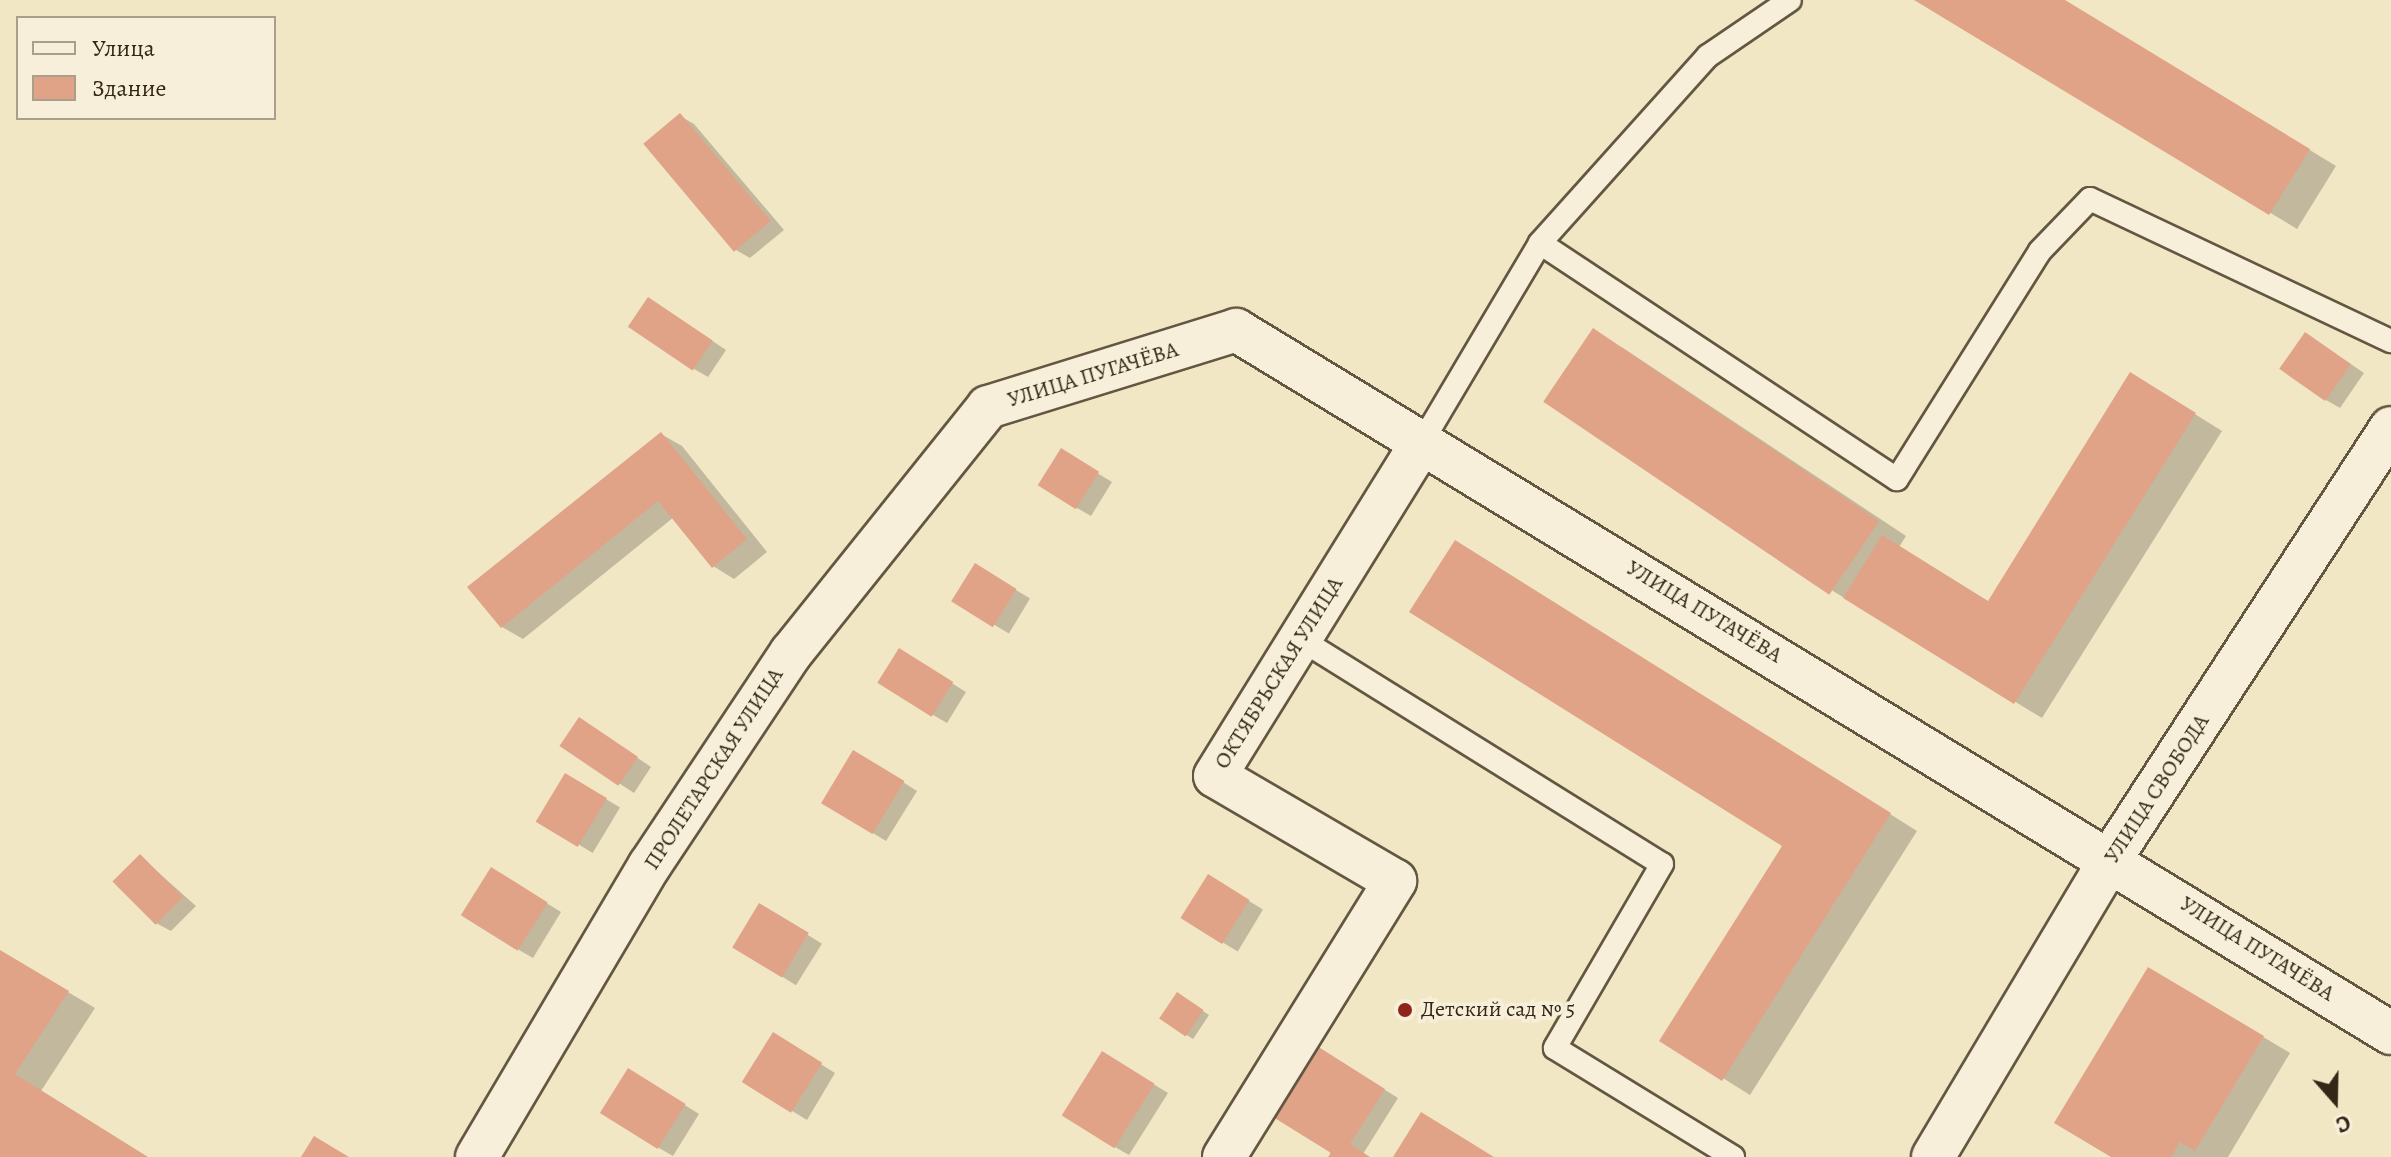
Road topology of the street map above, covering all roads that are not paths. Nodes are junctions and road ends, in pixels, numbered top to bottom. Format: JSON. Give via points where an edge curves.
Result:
{"nodes":[{"id":1,"x":1790,"y":0,"type":"edge"},
{"id":2,"x":1540,"y":243,"type":"junction"},
{"id":3,"x":2391,"y":341,"type":"edge"},
{"id":4,"x":988,"y":407,"type":"joint"},
{"id":5,"x":2391,"y":428,"type":"edge"},
{"id":6,"x":1422,"y":442,"type":"junction"},
{"id":7,"x":1300,"y":639,"type":"junction"},
{"id":8,"x":2111,"y":858,"type":"junction"},
{"id":9,"x":2391,"y":1033,"type":"edge"},
{"id":10,"x":477,"y":1157,"type":"edge"},
{"id":11,"x":1224,"y":1157,"type":"edge"},
{"id":12,"x":1733,"y":1157,"type":"edge"},
{"id":13,"x":1933,"y":1157,"type":"edge"}],
"edges":[{"from":1,"to":2,"type":"lane","via":[[1708,56]]},
{"from":2,"to":3,"type":"lane","via":[[1897,479],[2040,251],[2090,199]]},
{"from":2,"to":6,"type":"lane"},
{"from":4,"to":6,"type":"street","name":"УЛИЦА ПУГАЧЁВА","via":[[1236,330]]},
{"from":4,"to":10,"type":"street","name":"ПРОЛЕТАРСКАЯ УЛИЦА","via":[[791,653],[650,865]]},
{"from":5,"to":8,"type":"street","name":"УЛИЦА СВОБОДА"},
{"from":6,"to":7,"type":"street","name":"ОКТЯБРЬСКАЯ УЛИЦА"},
{"from":6,"to":8,"type":"street","name":"УЛИЦА ПУГАЧЁВА"},
{"from":7,"to":11,"type":"street","name":"ОКТЯБРЬСКАЯ УЛИЦА","via":[[1215,776],[1395,881]]},
{"from":7,"to":12,"type":"lane","via":[[1662,864],[1555,1048]]},
{"from":8,"to":9,"type":"street","name":"УЛИЦА ПУГАЧЁВА"},
{"from":8,"to":13,"type":"street","name":"УЛИЦА СВОБОДА"}]}
